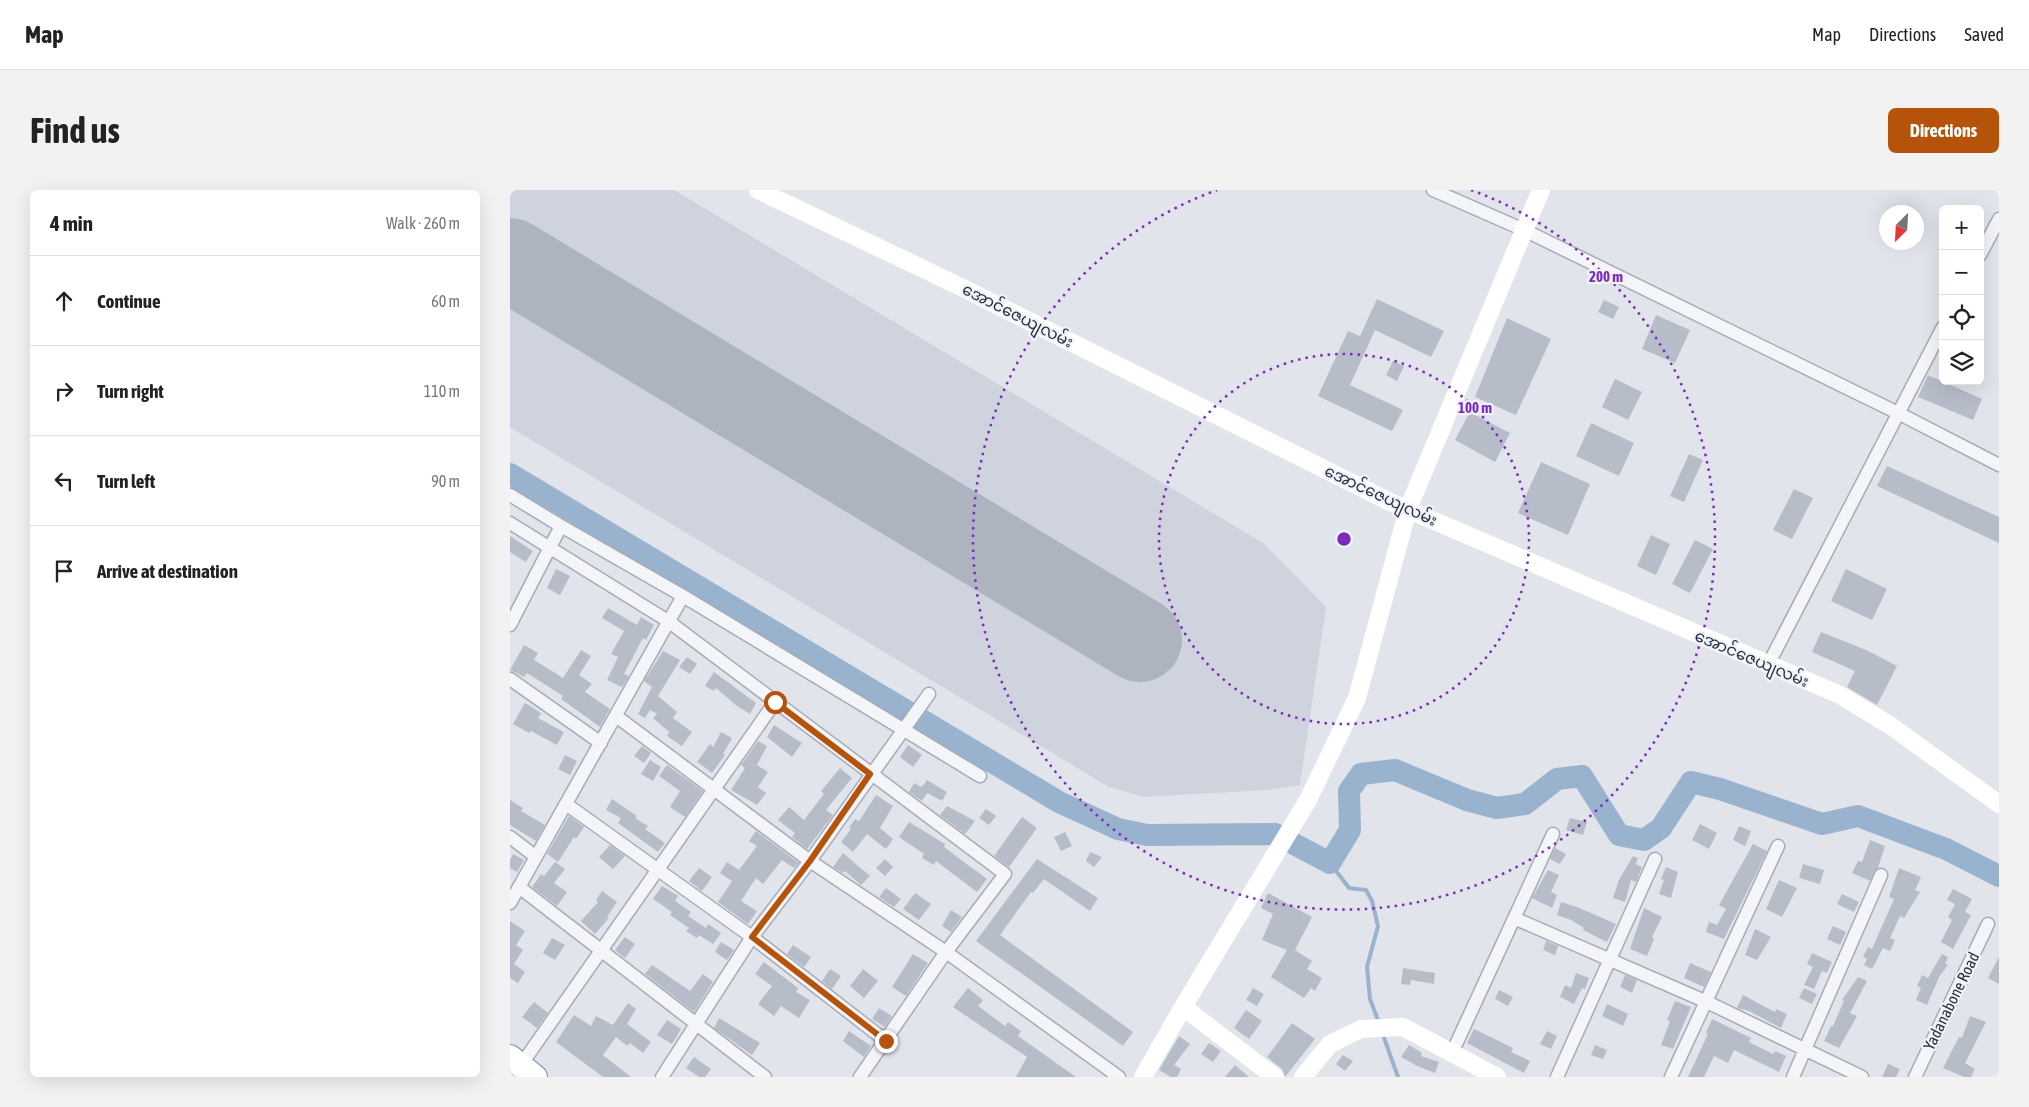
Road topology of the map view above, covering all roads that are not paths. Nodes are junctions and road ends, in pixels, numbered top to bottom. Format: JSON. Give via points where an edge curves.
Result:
{"nodes":[{"id":1,"x":758,"y":190,"type":"edge"},
{"id":2,"x":1433,"y":190,"type":"edge"},
{"id":3,"x":1542,"y":190,"type":"edge"},
{"id":4,"x":1999,"y":219,"type":"edge"},
{"id":5,"x":1524,"y":230,"type":"junction"},
{"id":6,"x":1983,"y":250,"type":"edge"},
{"id":7,"x":1939,"y":335,"type":"edge"},
{"id":8,"x":1898,"y":413,"type":"junction"},
{"id":9,"x":1999,"y":465,"type":"edge"},
{"id":10,"x":510,"y":495,"type":"edge"},
{"id":11,"x":1408,"y":509,"type":"junction"},
{"id":12,"x":510,"y":523,"type":"edge"},
{"id":13,"x":561,"y":526,"type":"junction"},
{"id":14,"x":550,"y":548,"type":"junction"},
{"id":15,"x":683,"y":596,"type":"junction"},
{"id":16,"x":668,"y":622,"type":"junction"},
{"id":17,"x":510,"y":624,"type":"edge"},
{"id":18,"x":1768,"y":665,"type":"junction"},
{"id":19,"x":510,"y":679,"type":"edge"},
{"id":20,"x":928,"y":694,"type":"dead end"},
{"id":21,"x":775,"y":702,"type":"junction"},
{"id":22,"x":616,"y":716,"type":"junction"},
{"id":23,"x":905,"y":729,"type":"junction"},
{"id":24,"x":600,"y":743,"type":"junction"},
{"id":25,"x":870,"y":774,"type":"junction"},
{"id":26,"x":980,"y":776,"type":"dead end"},
{"id":27,"x":714,"y":790,"type":"junction"},
{"id":28,"x":566,"y":804,"type":"junction"},
{"id":29,"x":1999,"y":804,"type":"edge"},
{"id":30,"x":1553,"y":834,"type":"dead end"},
{"id":31,"x":510,"y":837,"type":"edge"},
{"id":32,"x":1778,"y":846,"type":"dead end"},
{"id":33,"x":536,"y":856,"type":"junction"},
{"id":34,"x":1655,"y":859,"type":"dead end"},
{"id":35,"x":810,"y":861,"type":"junction"},
{"id":36,"x":657,"y":871,"type":"junction"},
{"id":37,"x":1881,"y":875,"type":"dead end"},
{"id":38,"x":519,"y":887,"type":"junction"},
{"id":39,"x":510,"y":903,"type":"edge"},
{"id":40,"x":1514,"y":918,"type":"junction"},
{"id":41,"x":1988,"y":924,"type":"dead end"},
{"id":42,"x":752,"y":937,"type":"junction"},
{"id":43,"x":600,"y":950,"type":"junction"},
{"id":44,"x":946,"y":952,"type":"junction"},
{"id":45,"x":1611,"y":960,"type":"junction"},
{"id":46,"x":1707,"y":1002,"type":"junction"},
{"id":47,"x":1184,"y":1007,"type":"junction"},
{"id":48,"x":695,"y":1024,"type":"junction"},
{"id":49,"x":886,"y":1041,"type":"junction"},
{"id":50,"x":1805,"y":1049,"type":"junction"},
{"id":51,"x":1452,"y":1053,"type":"junction"},
{"id":52,"x":522,"y":1066,"type":"edge"},
{"id":53,"x":662,"y":1077,"type":"edge"},
{"id":54,"x":765,"y":1077,"type":"edge"},
{"id":55,"x":860,"y":1077,"type":"edge"},
{"id":56,"x":1119,"y":1077,"type":"edge"},
{"id":57,"x":1143,"y":1077,"type":"edge"},
{"id":58,"x":1275,"y":1077,"type":"edge"},
{"id":59,"x":1303,"y":1077,"type":"edge"},
{"id":60,"x":1497,"y":1077,"type":"edge"},
{"id":61,"x":1557,"y":1077,"type":"edge"},
{"id":62,"x":1671,"y":1077,"type":"edge"},
{"id":63,"x":1793,"y":1077,"type":"edge"},
{"id":64,"x":1862,"y":1077,"type":"edge"},
{"id":65,"x":1915,"y":1077,"type":"edge"}],
"edges":[{"from":1,"to":11,"type":"street","name":"အောင်ဇေယျလမ်း"},
{"from":2,"to":5,"type":"street"},
{"from":3,"to":5,"type":"street"},
{"from":4,"to":6,"type":"street"},
{"from":5,"to":8,"type":"street"},
{"from":5,"to":11,"type":"street"},
{"from":7,"to":8,"type":"street"},
{"from":8,"to":9,"type":"street"},
{"from":8,"to":18,"type":"street"},
{"from":10,"to":13,"type":"street"},
{"from":11,"to":18,"type":"street","name":"အောင်ဇေယျလမ်း"},
{"from":11,"to":47,"type":"street","via":[[1357,698],[1308,800]]},
{"from":12,"to":14,"type":"street"},
{"from":13,"to":14,"type":"street"},
{"from":13,"to":15,"type":"street"},
{"from":14,"to":16,"type":"street"},
{"from":14,"to":17,"type":"street"},
{"from":15,"to":16,"type":"street"},
{"from":15,"to":23,"type":"street"},
{"from":16,"to":21,"type":"street"},
{"from":16,"to":22,"type":"street"},
{"from":18,"to":29,"type":"street","name":"အောင်ဇေယျလမ်း","via":[[1840,695],[1891,726]]},
{"from":19,"to":24,"type":"street"},
{"from":20,"to":23,"type":"street"},
{"from":21,"to":25,"type":"street"},
{"from":21,"to":27,"type":"street"},
{"from":22,"to":24,"type":"street"},
{"from":22,"to":27,"type":"street"},
{"from":23,"to":25,"type":"street"},
{"from":23,"to":26,"type":"street"},
{"from":24,"to":28,"type":"street"},
{"from":25,"to":35,"type":"street"},
{"from":25,"to":44,"type":"street","via":[[1005,874]]},
{"from":27,"to":35,"type":"street"},
{"from":27,"to":36,"type":"street"},
{"from":28,"to":33,"type":"street"},
{"from":28,"to":36,"type":"street"},
{"from":30,"to":40,"type":"street"},
{"from":31,"to":33,"type":"street"},
{"from":32,"to":46,"type":"street"},
{"from":33,"to":38,"type":"street"},
{"from":34,"to":45,"type":"street"},
{"from":35,"to":42,"type":"street"},
{"from":35,"to":44,"type":"street"},
{"from":36,"to":42,"type":"street"},
{"from":36,"to":43,"type":"street"},
{"from":37,"to":50,"type":"street"},
{"from":38,"to":39,"type":"street"},
{"from":38,"to":43,"type":"street"},
{"from":40,"to":45,"type":"street"},
{"from":40,"to":51,"type":"street"},
{"from":41,"to":65,"type":"street","name":"Yadanabone Road"},
{"from":42,"to":48,"type":"street"},
{"from":42,"to":49,"type":"street"},
{"from":43,"to":48,"type":"street"},
{"from":43,"to":52,"type":"street"},
{"from":44,"to":49,"type":"street"},
{"from":44,"to":56,"type":"street"},
{"from":45,"to":46,"type":"street"},
{"from":45,"to":61,"type":"street"},
{"from":46,"to":50,"type":"street"},
{"from":46,"to":62,"type":"street"},
{"from":47,"to":57,"type":"street"},
{"from":47,"to":58,"type":"street"},
{"from":48,"to":53,"type":"street"},
{"from":48,"to":54,"type":"street"},
{"from":49,"to":55,"type":"street"},
{"from":50,"to":63,"type":"street"},
{"from":50,"to":64,"type":"street"},
{"from":51,"to":59,"type":"street","via":[[1403,1028],[1361,1029],[1330,1044]]},
{"from":51,"to":60,"type":"street"}]}
